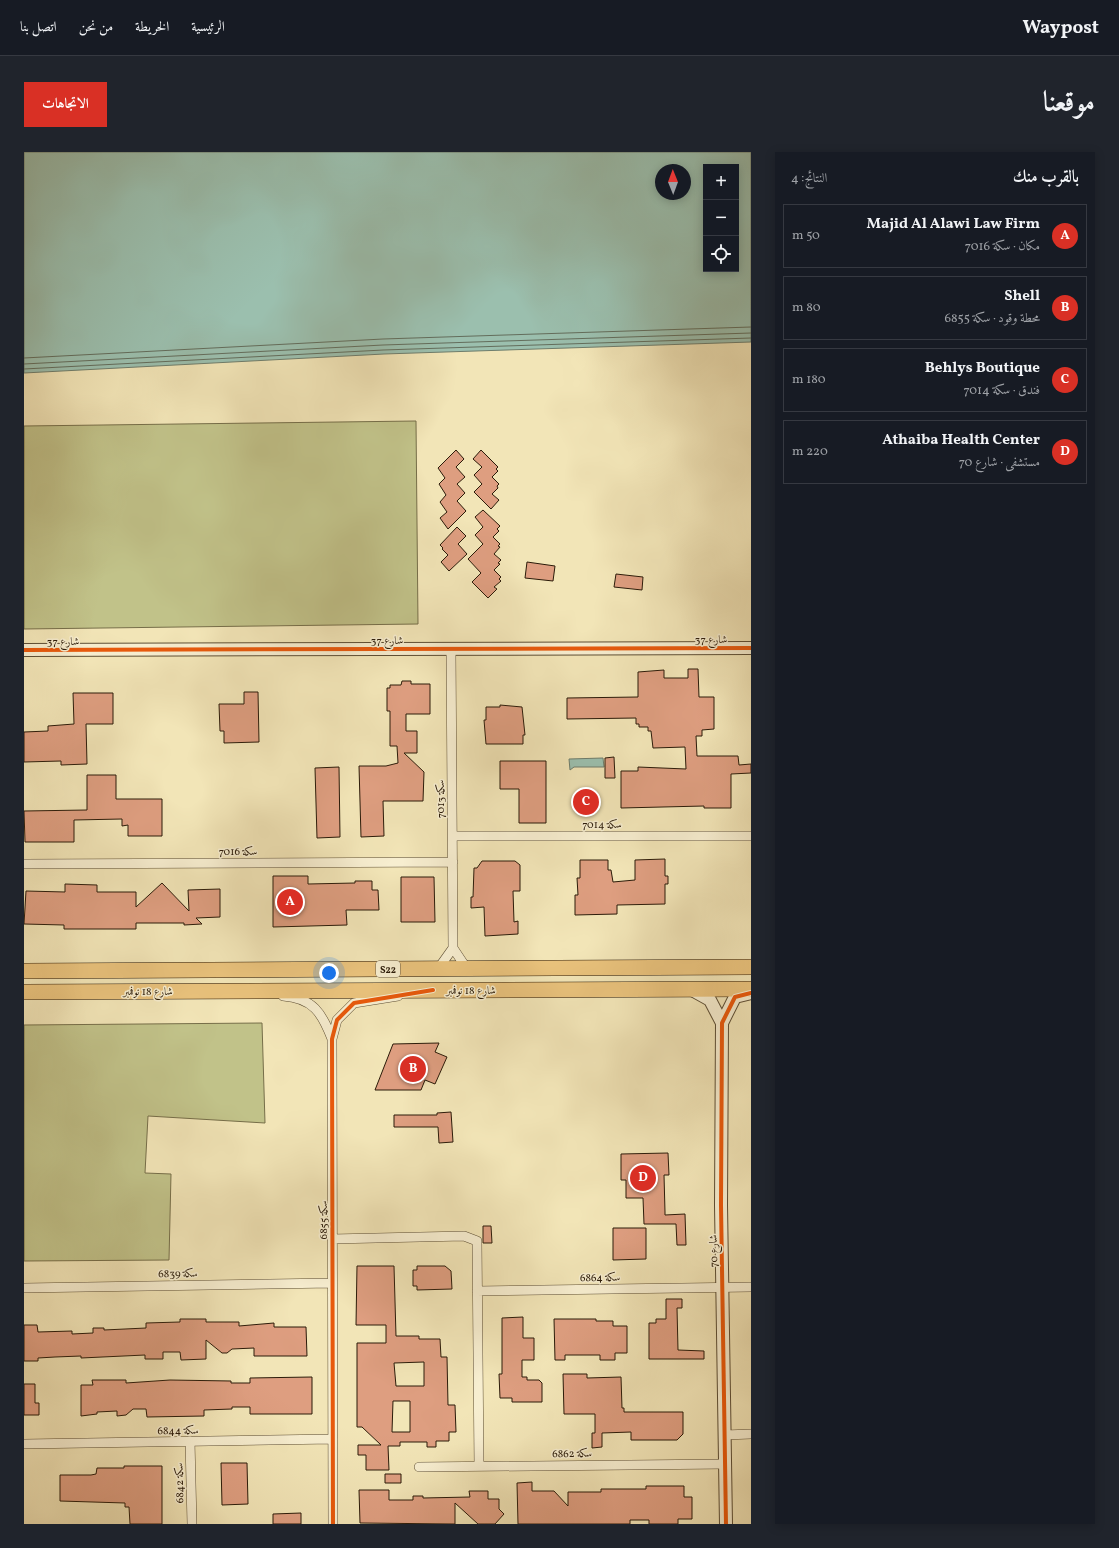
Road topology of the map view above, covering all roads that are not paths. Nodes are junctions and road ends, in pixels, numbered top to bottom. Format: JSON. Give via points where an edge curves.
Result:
{"nodes":[{"id":1,"x":451,"y":648,"type":"junction"},
{"id":2,"x":751,"y":648,"type":"edge"},
{"id":3,"x":24,"y":650,"type":"edge"},
{"id":4,"x":453,"y":836,"type":"junction"},
{"id":5,"x":751,"y":836,"type":"edge"},
{"id":6,"x":453,"y":862,"type":"junction"},
{"id":7,"x":24,"y":864,"type":"edge"},
{"id":8,"x":453,"y":948,"type":"junction"},
{"id":9,"x":751,"y":967,"type":"edge"},
{"id":10,"x":438,"y":969,"type":"junction"},
{"id":11,"x":467,"y":969,"type":"junction"},
{"id":12,"x":24,"y":971,"type":"edge"},
{"id":13,"x":751,"y":989,"type":"edge"},
{"id":14,"x":433,"y":990,"type":"junction"},
{"id":15,"x":692,"y":990,"type":"junction"},
{"id":16,"x":215,"y":991,"type":"junction"},
{"id":17,"x":24,"y":992,"type":"edge"},
{"id":18,"x":751,"y":993,"type":"edge"},
{"id":19,"x":722,"y":1023,"type":"junction"},
{"id":20,"x":332,"y":1039,"type":"junction"},
{"id":21,"x":332,"y":1239,"type":"junction"},
{"id":22,"x":332,"y":1283,"type":"junction"},
{"id":23,"x":751,"y":1286,"type":"edge"},
{"id":24,"x":723,"y":1287,"type":"junction"},
{"id":25,"x":24,"y":1288,"type":"edge"},
{"id":26,"x":477,"y":1291,"type":"junction"},
{"id":27,"x":751,"y":1434,"type":"edge"},
{"id":28,"x":725,"y":1435,"type":"junction"},
{"id":29,"x":333,"y":1439,"type":"junction"},
{"id":30,"x":190,"y":1441,"type":"junction"},
{"id":31,"x":24,"y":1444,"type":"edge"},
{"id":32,"x":726,"y":1464,"type":"junction"},
{"id":33,"x":479,"y":1466,"type":"junction"},
{"id":34,"x":419,"y":1467,"type":"dead end"},
{"id":35,"x":192,"y":1524,"type":"edge"},
{"id":36,"x":333,"y":1524,"type":"edge"},
{"id":37,"x":726,"y":1524,"type":"edge"}],
"edges":[{"from":1,"to":2,"type":"street","name":"شارع 37"},
{"from":1,"to":3,"type":"street","name":"شارع 37"},
{"from":1,"to":4,"type":"street","name":"سكة 7013"},
{"from":4,"to":5,"type":"street","name":"سكة 7014"},
{"from":4,"to":6,"type":"street","name":"سكة 7013"},
{"from":6,"to":7,"type":"street","name":"سكة 7016"},
{"from":6,"to":8,"type":"street","name":"سكة 7013"},
{"from":8,"to":10,"type":"street"},
{"from":8,"to":11,"type":"street"},
{"from":9,"to":11,"type":"main road","name":"شارع 18 نوفمبر","number":"S22"},
{"from":10,"to":11,"type":"main road","name":"شارع 18 نوفمبر","number":"S22"},
{"from":10,"to":12,"type":"main road","name":"شارع 18 نوفمبر","number":"S22"},
{"from":13,"to":15,"type":"main road","name":"شارع 18 نوفمبر","number":"S22"},
{"from":14,"to":15,"type":"main road","name":"شارع 18 نوفمبر","number":"S22"},
{"from":14,"to":16,"type":"main road","name":"شارع 18 نوفمبر","number":"S22"},
{"from":14,"to":20,"type":"street","name":"سكة 6855","via":[[354,1003],[338,1020]]},
{"from":15,"to":19,"type":"street","name":"شارع 70","via":[[710,1000]]},
{"from":16,"to":17,"type":"main road","name":"شارع 18 نوفمبر","number":"S22"},
{"from":16,"to":20,"type":"street","via":[[290,997],[313,1005],[325,1021]]},
{"from":18,"to":19,"type":"street","name":"شارع 70","via":[[735,997]]},
{"from":19,"to":24,"type":"street","name":"شارع 70"},
{"from":20,"to":21,"type":"street","name":"سكة 6855"},
{"from":21,"to":22,"type":"street","name":"سكة 6855"},
{"from":21,"to":26,"type":"street","via":[[471,1238],[477,1241]]},
{"from":22,"to":25,"type":"street","name":"سكة 6839"},
{"from":22,"to":29,"type":"street","name":"سكة 6855"},
{"from":23,"to":24,"type":"street","name":"سكة 6864"},
{"from":24,"to":26,"type":"street","name":"سكة 6864"},
{"from":24,"to":28,"type":"street","name":"شارع 70"},
{"from":26,"to":33,"type":"street"},
{"from":27,"to":28,"type":"street"},
{"from":28,"to":32,"type":"street","name":"شارع 70"},
{"from":29,"to":30,"type":"street","name":"سكة 6844"},
{"from":29,"to":36,"type":"street","name":"سكة 6855"},
{"from":30,"to":31,"type":"street","name":"سكة 6844"},
{"from":30,"to":35,"type":"street","name":"سكة 6842"},
{"from":32,"to":33,"type":"street","name":"سكة 6862"},
{"from":32,"to":37,"type":"street","name":"شارع 70"},
{"from":33,"to":34,"type":"street","name":"سكة 6862"}]}
